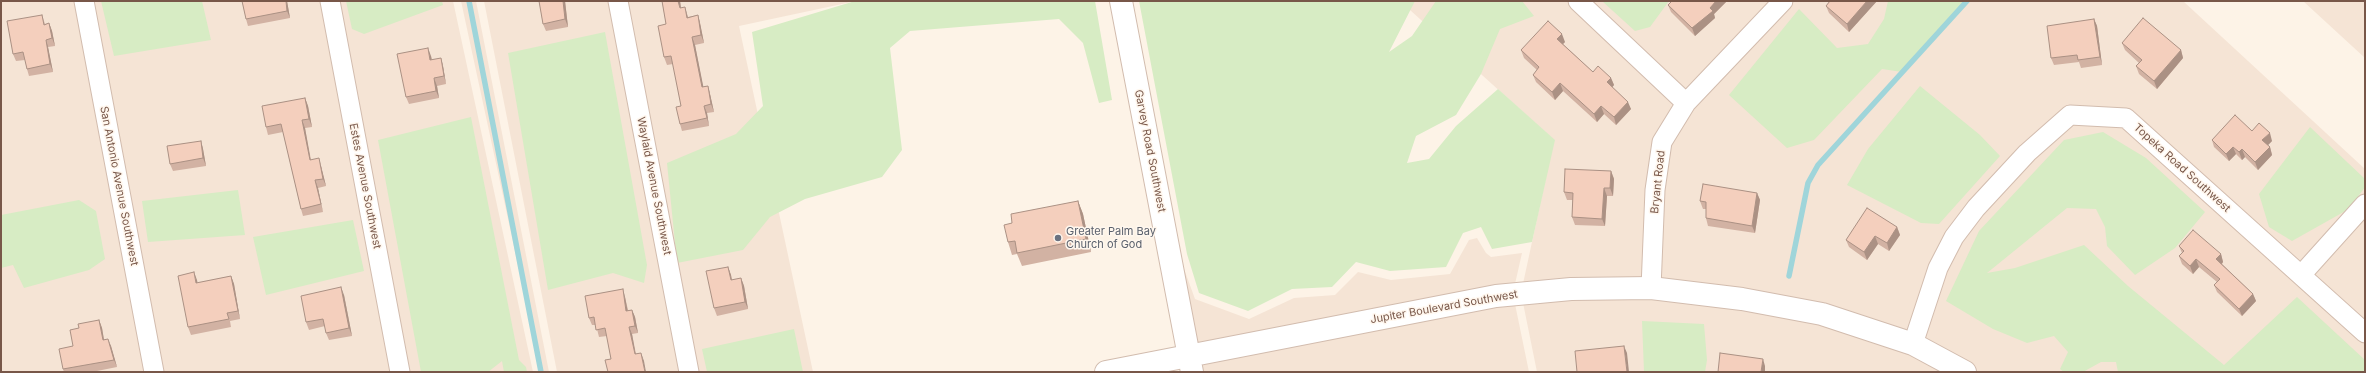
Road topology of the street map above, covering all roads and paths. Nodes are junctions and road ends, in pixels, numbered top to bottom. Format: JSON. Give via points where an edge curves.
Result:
{"nodes":[{"id":1,"x":84,"y":1,"type":"edge"},
{"id":2,"x":330,"y":1,"type":"edge"},
{"id":3,"x":618,"y":1,"type":"edge"},
{"id":4,"x":1122,"y":1,"type":"edge"},
{"id":5,"x":1578,"y":1,"type":"edge"},
{"id":6,"x":1783,"y":1,"type":"edge"},
{"id":7,"x":1686,"y":103,"type":"junction"},
{"id":8,"x":2365,"y":204,"type":"edge"},
{"id":9,"x":2302,"y":274,"type":"junction"},
{"id":10,"x":1650,"y":288,"type":"junction"},
{"id":11,"x":2365,"y":333,"type":"edge"},
{"id":12,"x":1913,"y":344,"type":"junction"},
{"id":13,"x":1190,"y":364,"type":"edge"},
{"id":14,"x":154,"y":372,"type":"edge"},
{"id":15,"x":400,"y":372,"type":"edge"},
{"id":16,"x":689,"y":372,"type":"edge"},
{"id":17,"x":1106,"y":372,"type":"edge"},
{"id":18,"x":1965,"y":372,"type":"edge"}],
"edges":[{"from":1,"to":14,"type":"street","name":"San Antonio Avenue Southwest"},
{"from":2,"to":15,"type":"street","name":"Estes Avenue Southwest"},
{"from":3,"to":16,"type":"street","name":"Waylaid Avenue Southwest"},
{"from":4,"to":13,"type":"street","name":"Garvey Road Southwest"},
{"from":5,"to":7,"type":"street"},
{"from":6,"to":7,"type":"street","name":"Bryant Road"},
{"from":7,"to":10,"type":"street","name":"Bryant Road","via":[[1662,142],[1655,190]]},
{"from":8,"to":9,"type":"street"},
{"from":9,"to":11,"type":"street","name":"Topeka Road Southwest"},
{"from":9,"to":12,"type":"street","name":"Topeka Road Southwest","via":[[2126,118],[2070,115],[2027,153],[1976,208],[1954,237],[1938,268]]},
{"from":10,"to":12,"type":"street","name":"Jupiter Boulevard Southwest","via":[[1742,299],[1822,314]]},
{"from":10,"to":13,"type":"street","name":"Jupiter Boulevard Southwest","via":[[1571,288],[1496,296]]},
{"from":12,"to":18,"type":"street","name":"Jupiter Boulevard Southwest"},
{"from":13,"to":17,"type":"street","name":"Jupiter Boulevard Southwest"}]}
